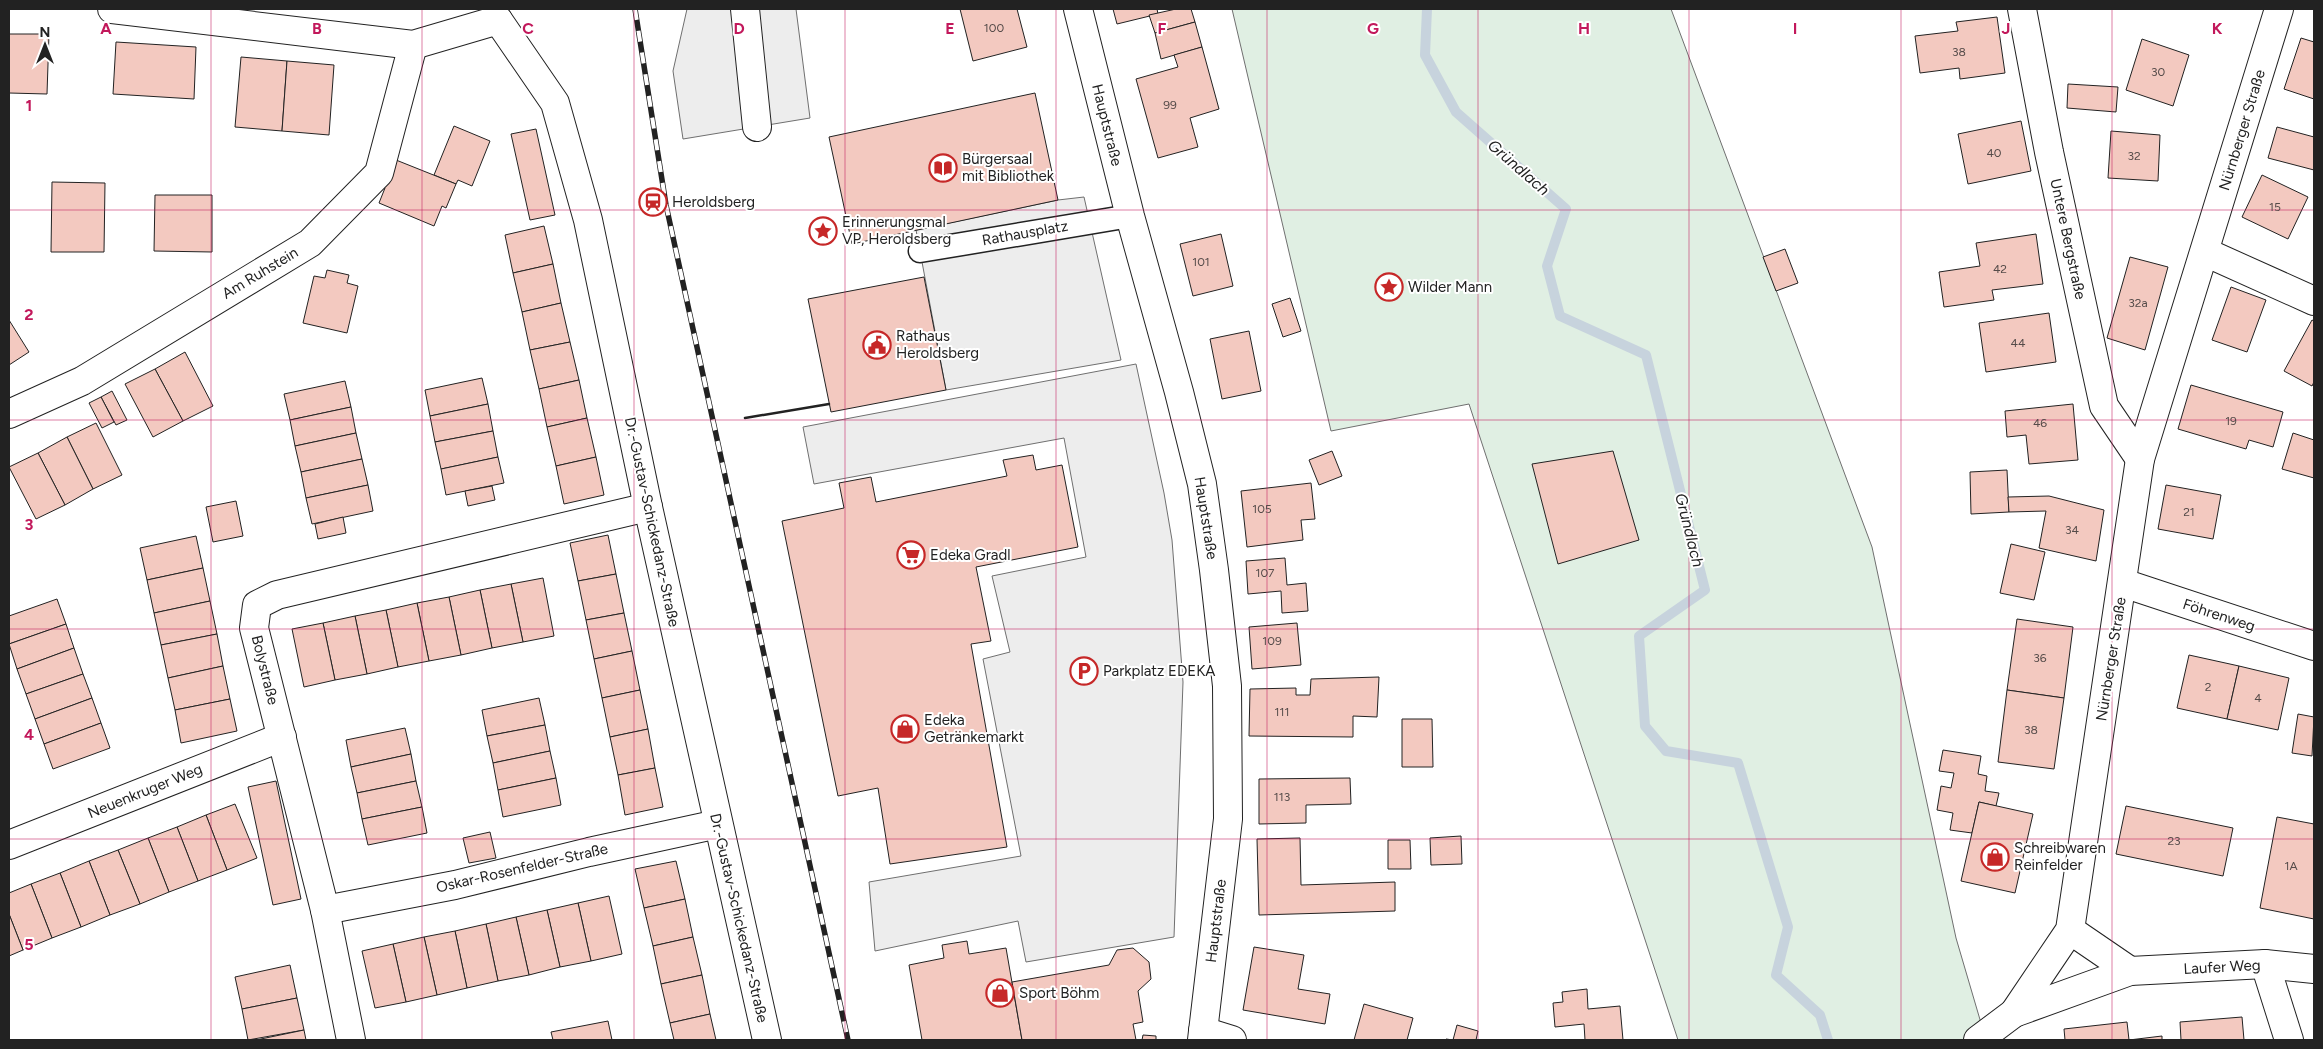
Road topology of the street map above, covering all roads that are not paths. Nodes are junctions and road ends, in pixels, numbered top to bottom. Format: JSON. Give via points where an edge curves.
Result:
{"nodes":[{"id":1,"x":112,"y":9,"type":"edge"},
{"id":2,"x":745,"y":9,"type":"edge"},
{"id":3,"x":1078,"y":9,"type":"edge"},
{"id":4,"x":2022,"y":9,"type":"edge"},
{"id":5,"x":2279,"y":9,"type":"edge"},
{"id":6,"x":499,"y":15,"type":"edge"},
{"id":7,"x":413,"y":45,"type":"junction"},
{"id":8,"x":757,"y":127,"type":"dead end"},
{"id":9,"x":1130,"y":216,"type":"junction"},
{"id":10,"x":920,"y":251,"type":"dead end"},
{"id":11,"x":2205,"y":252,"type":"junction"},
{"id":12,"x":2314,"y":301,"type":"edge"},
{"id":13,"x":9,"y":414,"type":"edge"},
{"id":14,"x":2140,"y":459,"type":"junction"},
{"id":15,"x":648,"y":507,"type":"junction"},
{"id":16,"x":2123,"y":584,"type":"junction"},
{"id":17,"x":2314,"y":646,"type":"edge"},
{"id":18,"x":282,"y":737,"type":"junction"},
{"id":19,"x":718,"y":824,"type":"junction"},
{"id":20,"x":9,"y":845,"type":"edge"},
{"id":21,"x":325,"y":910,"type":"junction"},
{"id":22,"x":2070,"y":930,"type":"junction"},
{"id":23,"x":2265,"y":964,"type":"junction"},
{"id":24,"x":2314,"y":969,"type":"edge"},
{"id":25,"x":2130,"y":971,"type":"junction"},
{"id":26,"x":2014,"y":1013,"type":"junction"},
{"id":27,"x":1202,"y":1036,"type":"edge"},
{"id":28,"x":351,"y":1040,"type":"edge"},
{"id":29,"x":767,"y":1040,"type":"edge"},
{"id":30,"x":1232,"y":1040,"type":"edge"},
{"id":31,"x":1978,"y":1040,"type":"edge"},
{"id":32,"x":2289,"y":1040,"type":"edge"}],
"edges":[{"from":1,"to":7,"type":"street"},
{"from":2,"to":8,"type":"street"},
{"from":3,"to":9,"type":"street","name":"Hauptstraße"},
{"from":4,"to":14,"type":"street","name":"Untere Bergstraße","via":[[2104,406]]},
{"from":5,"to":11,"type":"street","name":"Nürnberger Straße"},
{"from":6,"to":7,"type":"street"},
{"from":6,"to":15,"type":"street","name":"Dr.-Gustav-Schickedanz-Straße","via":[[555,103],[588,220]]},
{"from":7,"to":13,"type":"street","name":"Am Ruhstein","via":[[379,173],[310,243],[82,382]]},
{"from":9,"to":10,"type":"street","name":"Rathausplatz"},
{"from":9,"to":27,"type":"street","name":"Hauptstraße","via":[[1202,484],[1227,686],[1228,819]]},
{"from":11,"to":12,"type":"street"},
{"from":11,"to":14,"type":"street","name":"Nürnberger Straße"},
{"from":14,"to":16,"type":"street","name":"Nürnberger Straße"},
{"from":15,"to":18,"type":"street","name":"Bolystraße","via":[[277,595],[257,605],[254,628]]},
{"from":15,"to":19,"type":"street","name":"Dr.-Gustav-Schickedanz-Straße"},
{"from":16,"to":17,"type":"street","name":"Föhrenweg"},
{"from":16,"to":22,"type":"street","name":"Nürnberger Straße"},
{"from":18,"to":20,"type":"street","name":"Neuenkruger Weg"},
{"from":18,"to":21,"type":"street","name":"Bolystraße"},
{"from":19,"to":21,"type":"street","name":"Oskar-Rosenfelder-Straße","via":[[455,885]]},
{"from":19,"to":29,"type":"street","name":"Dr.-Gustav-Schickedanz-Straße"},
{"from":21,"to":28,"type":"street","name":"Bolystraße"},
{"from":22,"to":25,"type":"street"},
{"from":22,"to":26,"type":"street","name":"Nürnberger Straße"},
{"from":23,"to":24,"type":"street","name":"Laufer Weg"},
{"from":23,"to":25,"type":"street","name":"Laufer Weg"},
{"from":23,"to":32,"type":"street"},
{"from":25,"to":26,"type":"street","name":"Laufer Weg"},
{"from":26,"to":31,"type":"street","name":"Nürnberger Straße"},
{"from":27,"to":30,"type":"street"}]}
